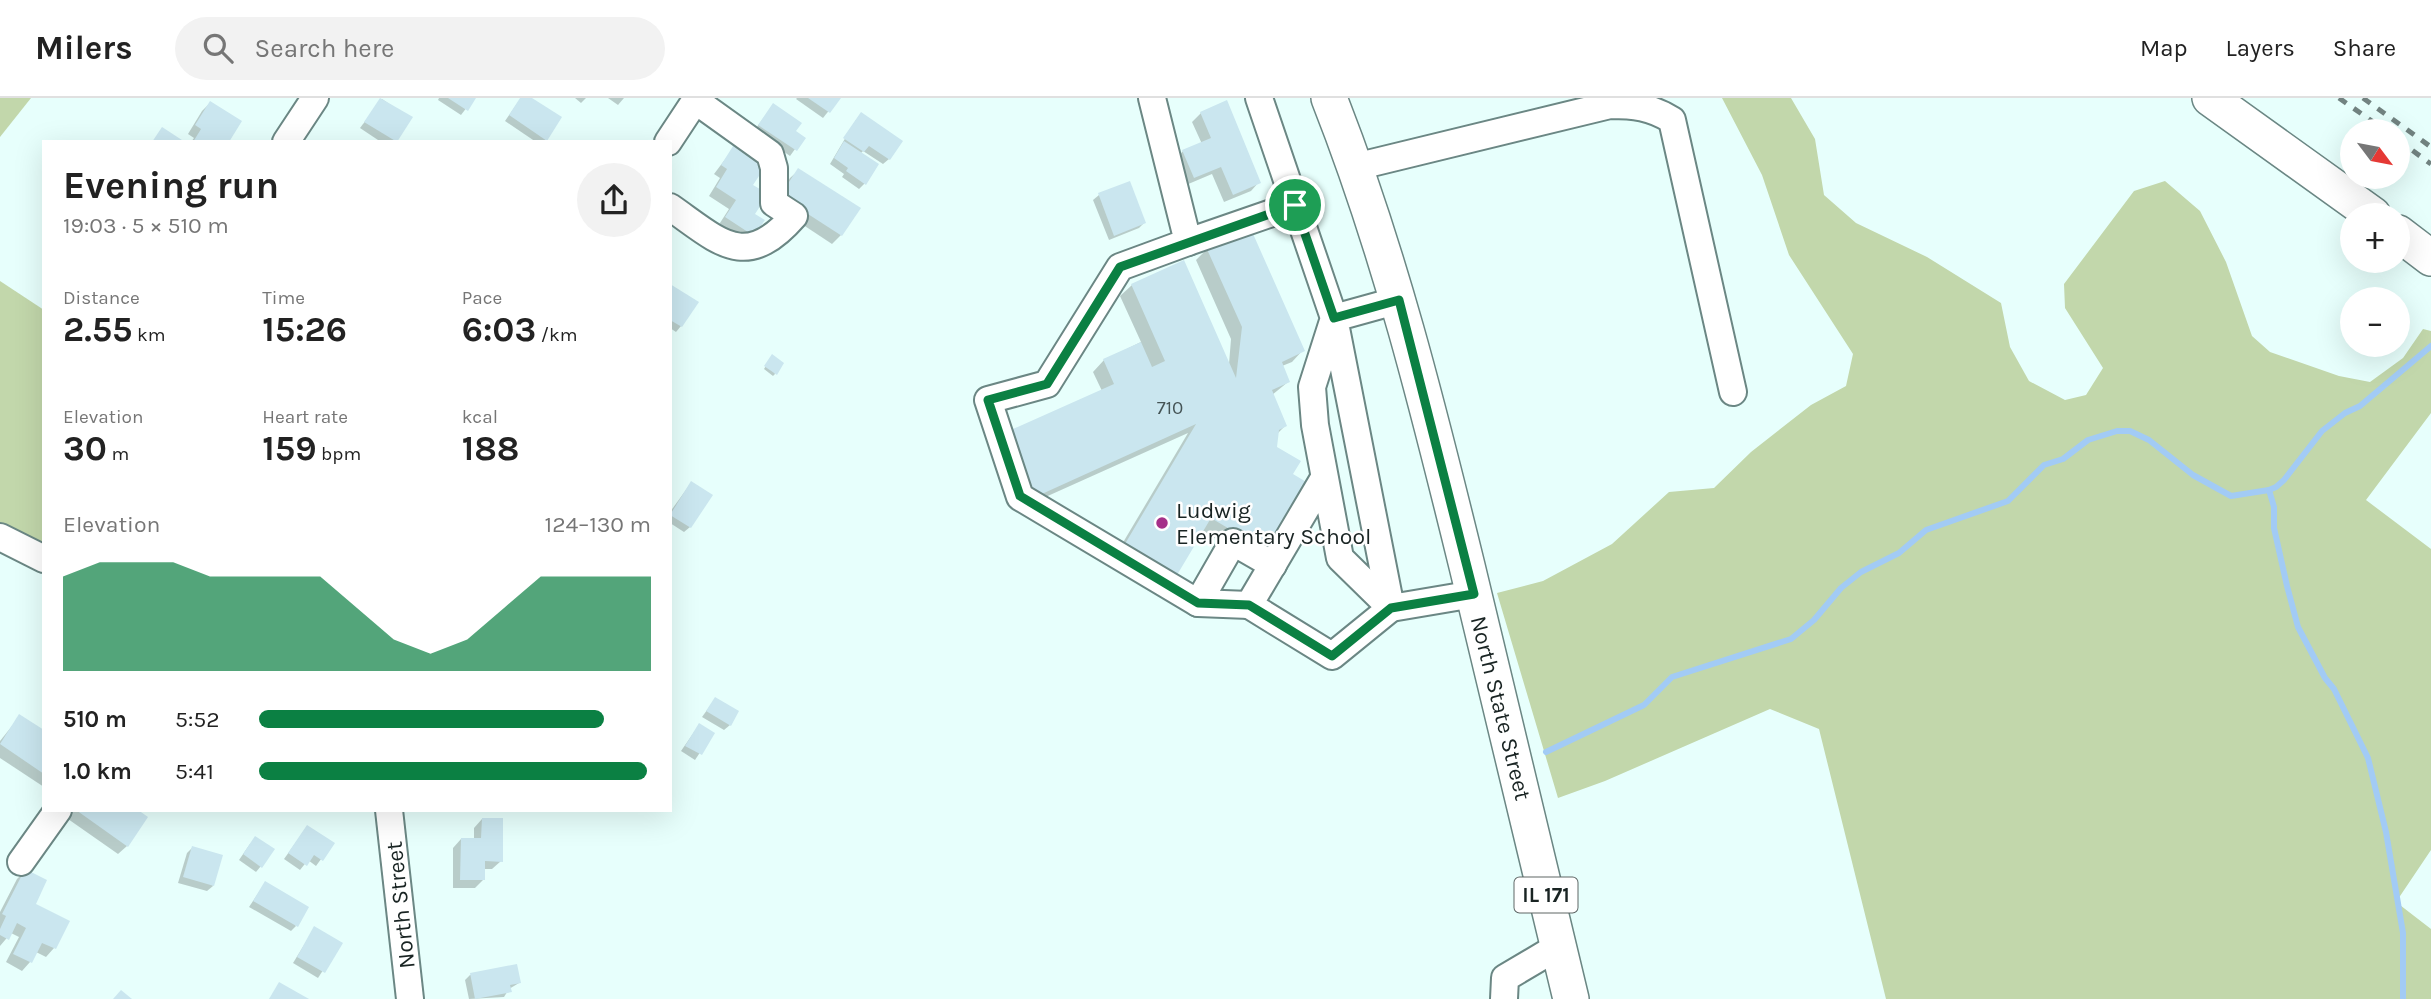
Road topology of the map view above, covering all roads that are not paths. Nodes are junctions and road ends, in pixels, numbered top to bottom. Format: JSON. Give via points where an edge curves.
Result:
{"nodes":[{"id":1,"x":315,"y":98,"type":"edge"},
{"id":2,"x":1152,"y":98,"type":"edge"},
{"id":3,"x":1259,"y":98,"type":"edge"},
{"id":4,"x":1329,"y":98,"type":"edge"},
{"id":5,"x":2210,"y":98,"type":"edge"},
{"id":6,"x":696,"y":99,"type":"edge"},
{"id":7,"x":287,"y":140,"type":"edge"},
{"id":8,"x":669,"y":140,"type":"edge"},
{"id":9,"x":1355,"y":167,"type":"junction"},
{"id":10,"x":2356,"y":203,"type":"edge"},
{"id":11,"x":1295,"y":205,"type":"junction"},
{"id":12,"x":672,"y":208,"type":"edge"},
{"id":13,"x":1188,"y":242,"type":"junction"},
{"id":14,"x":2410,"y":242,"type":"edge"},
{"id":15,"x":2431,"y":258,"type":"edge"},
{"id":16,"x":1399,"y":300,"type":"junction"},
{"id":17,"x":1334,"y":318,"type":"junction"},
{"id":18,"x":1733,"y":392,"type":"dead end"},
{"id":19,"x":1324,"y":478,"type":"junction"},
{"id":20,"x":0,"y":537,"type":"edge"},
{"id":21,"x":42,"y":558,"type":"edge"},
{"id":22,"x":1273,"y":565,"type":"junction"},
{"id":23,"x":1474,"y":594,"type":"junction"},
{"id":24,"x":1198,"y":603,"type":"junction"},
{"id":25,"x":1249,"y":605,"type":"junction"},
{"id":26,"x":1391,"y":608,"type":"junction"},
{"id":27,"x":57,"y":812,"type":"edge"},
{"id":28,"x":390,"y":812,"type":"edge"},
{"id":29,"x":21,"y":862,"type":"dead end"},
{"id":30,"x":1559,"y":946,"type":"junction"},
{"id":31,"x":1498,"y":998,"type":"edge"},
{"id":32,"x":410,"y":999,"type":"edge"},
{"id":33,"x":1571,"y":999,"type":"edge"}],
"edges":[{"from":1,"to":7,"type":"street"},
{"from":2,"to":13,"type":"street"},
{"from":3,"to":11,"type":"street"},
{"from":4,"to":9,"type":"main road","name":"North State Street","number":"IL 171"},
{"from":5,"to":10,"type":"main road"},
{"from":6,"to":8,"type":"street"},
{"from":6,"to":12,"type":"street","via":[[770,155],[774,203],[794,216],[778,235],[757,246],[733,247]]},
{"from":9,"to":16,"type":"main road","name":"North State Street","number":"IL 171"},
{"from":9,"to":18,"type":"street","via":[[1610,104],[1658,111],[1672,120]]},
{"from":11,"to":13,"type":"street"},
{"from":11,"to":17,"type":"street"},
{"from":13,"to":24,"type":"street","via":[[1120,267],[1047,384],[988,400],[1020,496]]},
{"from":14,"to":15,"type":"main road"},
{"from":16,"to":17,"type":"street"},
{"from":16,"to":23,"type":"main road","name":"North State Street","number":"IL 171"},
{"from":17,"to":19,"type":"street","via":[[1312,387]]},
{"from":17,"to":26,"type":"street"},
{"from":19,"to":22,"type":"street"},
{"from":19,"to":26,"type":"street","via":[[1340,558]]},
{"from":20,"to":21,"type":"street"},
{"from":22,"to":24,"type":"street","via":[[1233,542]]},
{"from":22,"to":25,"type":"street"},
{"from":23,"to":26,"type":"street"},
{"from":23,"to":30,"type":"main road","name":"North State Street","number":"IL 171"},
{"from":24,"to":25,"type":"street"},
{"from":25,"to":26,"type":"street","via":[[1332,656]]},
{"from":27,"to":29,"type":"street"},
{"from":28,"to":32,"type":"street","name":"North Street"},
{"from":30,"to":31,"type":"street","via":[[1505,978]]},
{"from":30,"to":33,"type":"main road","name":"North State Street","number":"IL 171"}]}
